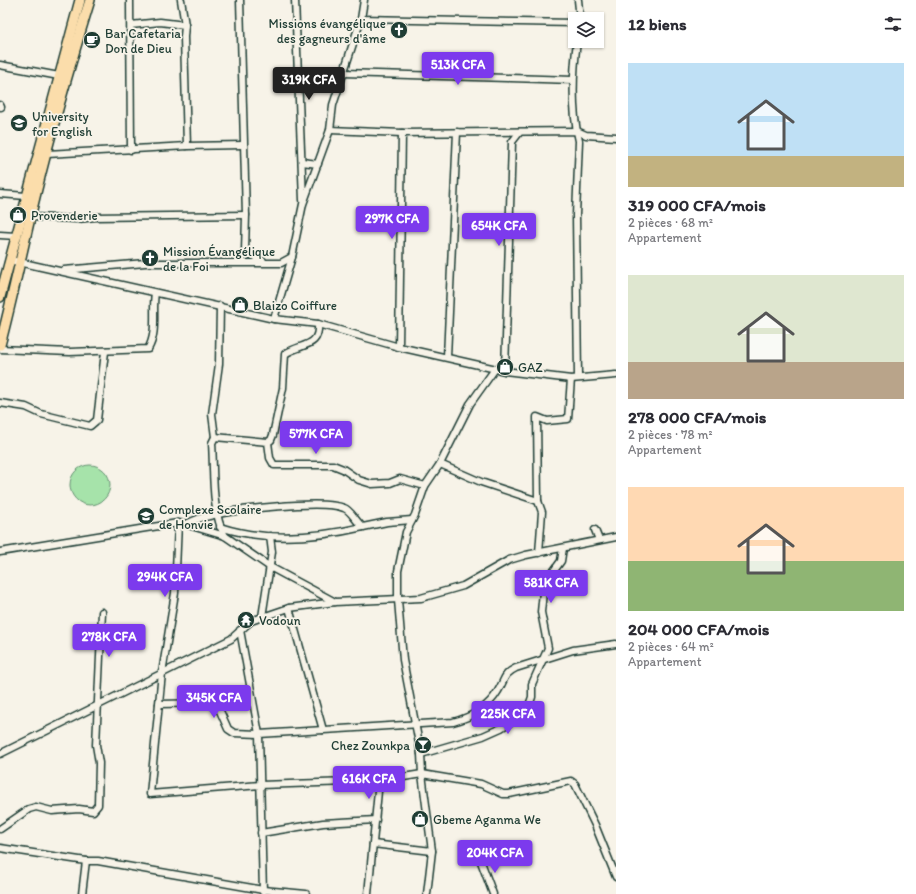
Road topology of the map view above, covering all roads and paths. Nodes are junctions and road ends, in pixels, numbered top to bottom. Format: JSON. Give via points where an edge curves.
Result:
{"nodes":[{"id":1,"x":80,"y":0,"type":"edge"},
{"id":2,"x":90,"y":0,"type":"edge"},
{"id":3,"x":130,"y":0,"type":"edge"},
{"id":4,"x":181,"y":0,"type":"edge"},
{"id":5,"x":240,"y":0,"type":"edge"},
{"id":6,"x":295,"y":0,"type":"edge"},
{"id":7,"x":364,"y":0,"type":"edge"},
{"id":8,"x":578,"y":0,"type":"edge"},
{"id":9,"x":579,"y":12,"type":"edge"},
{"id":10,"x":361,"y":19,"type":"junction"},
{"id":11,"x":568,"y":23,"type":"edge"},
{"id":12,"x":131,"y":25,"type":"junction"},
{"id":13,"x":185,"y":25,"type":"junction"},
{"id":14,"x":576,"y":48,"type":"edge"},
{"id":15,"x":0,"y":65,"type":"edge"},
{"id":16,"x":344,"y":74,"type":"junction"},
{"id":17,"x":60,"y":76,"type":"junction"},
{"id":18,"x":573,"y":80,"type":"junction"},
{"id":19,"x":330,"y":130,"type":"junction"},
{"id":20,"x":577,"y":131,"type":"junction"},
{"id":21,"x":457,"y":132,"type":"junction"},
{"id":22,"x":507,"y":132,"type":"junction"},
{"id":23,"x":402,"y":133,"type":"junction"},
{"id":24,"x":519,"y":133,"type":"junction"},
{"id":25,"x":616,"y":137,"type":"edge"},
{"id":26,"x":512,"y":142,"type":"junction"},
{"id":27,"x":243,"y":145,"type":"junction"},
{"id":28,"x":187,"y":146,"type":"junction"},
{"id":29,"x":131,"y":150,"type":"junction"},
{"id":30,"x":47,"y":154,"type":"junction"},
{"id":31,"x":302,"y":162,"type":"junction"},
{"id":32,"x":318,"y":164,"type":"junction"},
{"id":33,"x":0,"y":194,"type":"edge"},
{"id":34,"x":26,"y":196,"type":"junction"},
{"id":35,"x":303,"y":204,"type":"junction"},
{"id":36,"x":246,"y":215,"type":"junction"},
{"id":37,"x":31,"y":217,"type":"junction"},
{"id":38,"x":0,"y":235,"type":"edge"},
{"id":39,"x":16,"y":236,"type":"junction"},
{"id":40,"x":245,"y":251,"type":"junction"},
{"id":41,"x":292,"y":257,"type":"junction"},
{"id":42,"x":10,"y":260,"type":"junction"},
{"id":43,"x":21,"y":262,"type":"junction"},
{"id":44,"x":240,"y":262,"type":"junction"},
{"id":45,"x":263,"y":262,"type":"junction"},
{"id":46,"x":280,"y":263,"type":"junction"},
{"id":47,"x":58,"y":271,"type":"junction"},
{"id":48,"x":288,"y":273,"type":"junction"},
{"id":49,"x":2,"y":282,"type":"edge"},
{"id":50,"x":155,"y":292,"type":"junction"},
{"id":51,"x":0,"y":297,"type":"edge"},
{"id":52,"x":220,"y":306,"type":"junction"},
{"id":53,"x":274,"y":319,"type":"junction"},
{"id":54,"x":318,"y":324,"type":"junction"},
{"id":55,"x":0,"y":345,"type":"edge"},
{"id":56,"x":399,"y":347,"type":"junction"},
{"id":57,"x":0,"y":348,"type":"edge"},
{"id":58,"x":105,"y":352,"type":"junction"},
{"id":59,"x":447,"y":357,"type":"junction"},
{"id":60,"x":495,"y":369,"type":"junction"},
{"id":61,"x":505,"y":371,"type":"junction"},
{"id":62,"x":616,"y":375,"type":"edge"},
{"id":63,"x":578,"y":377,"type":"junction"},
{"id":64,"x":571,"y":379,"type":"junction"},
{"id":65,"x":0,"y":403,"type":"edge"},
{"id":66,"x":215,"y":437,"type":"junction"},
{"id":67,"x":268,"y":442,"type":"junction"},
{"id":68,"x":440,"y":464,"type":"junction"},
{"id":69,"x":425,"y":486,"type":"junction"},
{"id":70,"x":538,"y":501,"type":"junction"},
{"id":71,"x":217,"y":514,"type":"junction"},
{"id":72,"x":412,"y":520,"type":"junction"},
{"id":73,"x":178,"y":523,"type":"junction"},
{"id":74,"x":185,"y":524,"type":"junction"},
{"id":75,"x":220,"y":527,"type":"junction"},
{"id":76,"x":363,"y":527,"type":"junction"},
{"id":77,"x":595,"y":530,"type":"dead end"},
{"id":78,"x":225,"y":536,"type":"junction"},
{"id":79,"x":270,"y":536,"type":"junction"},
{"id":80,"x":616,"y":537,"type":"edge"},
{"id":81,"x":599,"y":540,"type":"junction"},
{"id":82,"x":563,"y":548,"type":"junction"},
{"id":83,"x":0,"y":552,"type":"edge"},
{"id":84,"x":540,"y":553,"type":"junction"},
{"id":85,"x":270,"y":567,"type":"junction"},
{"id":86,"x":398,"y":600,"type":"junction"},
{"id":87,"x":335,"y":602,"type":"junction"},
{"id":88,"x":289,"y":608,"type":"junction"},
{"id":89,"x":102,"y":612,"type":"dead end"},
{"id":90,"x":262,"y":618,"type":"junction"},
{"id":91,"x":240,"y":630,"type":"junction"},
{"id":92,"x":616,"y":644,"type":"edge"},
{"id":93,"x":542,"y":659,"type":"junction"},
{"id":94,"x":162,"y":673,"type":"junction"},
{"id":95,"x":99,"y":704,"type":"junction"},
{"id":96,"x":159,"y":704,"type":"junction"},
{"id":97,"x":416,"y":725,"type":"junction"},
{"id":98,"x":323,"y":730,"type":"junction"},
{"id":99,"x":259,"y":734,"type":"junction"},
{"id":100,"x":0,"y":754,"type":"edge"},
{"id":101,"x":421,"y":754,"type":"junction"},
{"id":102,"x":422,"y":774,"type":"junction"},
{"id":103,"x":379,"y":781,"type":"junction"},
{"id":104,"x":260,"y":785,"type":"junction"},
{"id":105,"x":376,"y":820,"type":"junction"},
{"id":106,"x":0,"y":829,"type":"edge"},
{"id":107,"x":261,"y":833,"type":"junction"},
{"id":108,"x":373,"y":844,"type":"junction"},
{"id":109,"x":0,"y":848,"type":"edge"},
{"id":110,"x":432,"y":851,"type":"junction"},
{"id":111,"x":480,"y":859,"type":"dead end"},
{"id":112,"x":86,"y":861,"type":"junction"},
{"id":113,"x":616,"y":877,"type":"edge"},
{"id":114,"x":263,"y":892,"type":"edge"},
{"id":115,"x":82,"y":894,"type":"edge"},
{"id":116,"x":306,"y":894,"type":"edge"},
{"id":117,"x":368,"y":894,"type":"edge"},
{"id":118,"x":427,"y":894,"type":"edge"},
{"id":119,"x":492,"y":894,"type":"edge"}],
"edges":[{"from":1,"to":17,"type":"main road"},
{"from":2,"to":30,"type":"main road"},
{"from":3,"to":12,"type":"street"},
{"from":4,"to":13,"type":"street"},
{"from":5,"to":27,"type":"street"},
{"from":6,"to":31,"type":"street"},
{"from":7,"to":10,"type":"street"},
{"from":8,"to":9,"type":"street"},
{"from":10,"to":11,"type":"street"},
{"from":10,"to":16,"type":"street"},
{"from":12,"to":13,"type":"street","via":[[146,22]]},
{"from":12,"to":29,"type":"street"},
{"from":13,"to":28,"type":"street"},
{"from":14,"to":18,"type":"street"},
{"from":15,"to":17,"type":"street"},
{"from":16,"to":18,"type":"street"},
{"from":16,"to":19,"type":"street","via":[[333,105]]},
{"from":17,"to":34,"type":"main road"},
{"from":18,"to":20,"type":"street"},
{"from":19,"to":23,"type":"street"},
{"from":19,"to":32,"type":"street"},
{"from":20,"to":24,"type":"street"},
{"from":20,"to":25,"type":"street","via":[[586,135]]},
{"from":20,"to":63,"type":"street"},
{"from":21,"to":22,"type":"street"},
{"from":21,"to":23,"type":"street"},
{"from":21,"to":59,"type":"street"},
{"from":22,"to":24,"type":"street"},
{"from":22,"to":26,"type":"street"},
{"from":23,"to":56,"type":"street"},
{"from":24,"to":26,"type":"street"},
{"from":26,"to":61,"type":"street"},
{"from":27,"to":28,"type":"street"},
{"from":27,"to":36,"type":"street"},
{"from":28,"to":29,"type":"street"},
{"from":29,"to":30,"type":"street"},
{"from":30,"to":37,"type":"main road"},
{"from":31,"to":32,"type":"street"},
{"from":31,"to":35,"type":"street"},
{"from":32,"to":35,"type":"street"},
{"from":33,"to":34,"type":"street"},
{"from":34,"to":39,"type":"main road"},
{"from":35,"to":41,"type":"street"},
{"from":36,"to":37,"type":"street","via":[[78,219]]},
{"from":36,"to":40,"type":"street"},
{"from":37,"to":43,"type":"main road"},
{"from":38,"to":39,"type":"street"},
{"from":39,"to":42,"type":"main road"},
{"from":40,"to":44,"type":"street"},
{"from":40,"to":45,"type":"street"},
{"from":41,"to":46,"type":"street"},
{"from":41,"to":48,"type":"street"},
{"from":42,"to":43,"type":"street"},
{"from":42,"to":49,"type":"main road"},
{"from":43,"to":47,"type":"street"},
{"from":43,"to":55,"type":"main road"},
{"from":44,"to":45,"type":"street"},
{"from":44,"to":47,"type":"street","via":[[145,263]]},
{"from":45,"to":46,"type":"street"},
{"from":46,"to":48,"type":"street"},
{"from":47,"to":50,"type":"street"},
{"from":48,"to":53,"type":"street"},
{"from":49,"to":51,"type":"main road"},
{"from":50,"to":52,"type":"street"},
{"from":50,"to":58,"type":"street","via":[[154,333],[148,349]]},
{"from":52,"to":53,"type":"street"},
{"from":52,"to":66,"type":"street","via":[[219,364],[212,414]]},
{"from":53,"to":54,"type":"street"},
{"from":54,"to":56,"type":"street"},
{"from":54,"to":67,"type":"street","via":[[319,333],[316,340],[285,354],[283,388],[273,435]]},
{"from":56,"to":59,"type":"street"},
{"from":57,"to":58,"type":"street"},
{"from":58,"to":65,"type":"street","via":[[96,420],[90,426],[41,414],[26,407]]},
{"from":59,"to":60,"type":"street"},
{"from":60,"to":61,"type":"street"},
{"from":60,"to":68,"type":"street","via":[[470,404]]},
{"from":61,"to":64,"type":"street"},
{"from":62,"to":63,"type":"street"},
{"from":63,"to":64,"type":"street"},
{"from":64,"to":70,"type":"street","via":[[568,420],[547,421],[536,417]]},
{"from":66,"to":67,"type":"street"},
{"from":66,"to":71,"type":"street","via":[[212,443]]},
{"from":67,"to":69,"type":"street","via":[[270,458],[274,465],[333,465],[359,480],[372,484],[390,483],[400,479]]},
{"from":68,"to":69,"type":"street"},
{"from":68,"to":70,"type":"street","via":[[481,482]]},
{"from":69,"to":72,"type":"street"},
{"from":70,"to":84,"type":"street","via":[[542,512]]},
{"from":71,"to":74,"type":"street"},
{"from":71,"to":75,"type":"street"},
{"from":71,"to":76,"type":"street","via":[[279,506],[336,505],[346,508]]},
{"from":72,"to":76,"type":"street"},
{"from":72,"to":86,"type":"street","via":[[406,532],[398,571]]},
{"from":73,"to":74,"type":"street"},
{"from":73,"to":83,"type":"street"},
{"from":73,"to":94,"type":"street","via":[[175,592]]},
{"from":74,"to":78,"type":"street"},
{"from":75,"to":78,"type":"street"},
{"from":75,"to":79,"type":"street","via":[[239,533]]},
{"from":76,"to":79,"type":"street","via":[[322,534]]},
{"from":77,"to":81,"type":"street"},
{"from":78,"to":85,"type":"street"},
{"from":79,"to":85,"type":"street"},
{"from":80,"to":81,"type":"street"},
{"from":81,"to":82,"type":"street"},
{"from":82,"to":84,"type":"street"},
{"from":82,"to":93,"type":"street","via":[[561,562],[545,583],[543,592],[541,612],[548,648]]},
{"from":84,"to":86,"type":"street","via":[[509,560],[480,577],[446,592]]},
{"from":85,"to":87,"type":"street"},
{"from":85,"to":90,"type":"street"},
{"from":86,"to":87,"type":"street"},
{"from":86,"to":97,"type":"street","via":[[403,660]]},
{"from":87,"to":88,"type":"street"},
{"from":88,"to":90,"type":"street"},
{"from":88,"to":98,"type":"street"},
{"from":89,"to":95,"type":"street"},
{"from":90,"to":91,"type":"street","via":[[251,621]]},
{"from":91,"to":94,"type":"street","via":[[231,639]]},
{"from":91,"to":99,"type":"street"},
{"from":92,"to":93,"type":"street","via":[[578,649]]},
{"from":93,"to":97,"type":"street","via":[[508,672],[488,706],[475,714],[453,722]]},
{"from":93,"to":101,"type":"street","via":[[532,684],[532,697],[527,711],[483,736]]},
{"from":94,"to":95,"type":"street"},
{"from":94,"to":96,"type":"street"},
{"from":95,"to":100,"type":"street"},
{"from":95,"to":106,"type":"street","via":[[96,809],[52,811],[36,807]]},
{"from":96,"to":99,"type":"street","via":[[210,703],[220,711],[228,729],[234,733]]},
{"from":96,"to":104,"type":"street","via":[[150,794]]},
{"from":97,"to":98,"type":"street"},
{"from":97,"to":101,"type":"street"},
{"from":98,"to":99,"type":"street"},
{"from":99,"to":104,"type":"street"},
{"from":101,"to":102,"type":"street"},
{"from":102,"to":103,"type":"street"},
{"from":102,"to":110,"type":"street"},
{"from":102,"to":113,"type":"street","via":[[481,784],[503,794],[571,781],[575,784],[595,825]]},
{"from":103,"to":104,"type":"street"},
{"from":103,"to":105,"type":"street"},
{"from":104,"to":107,"type":"street"},
{"from":105,"to":107,"type":"street","via":[[323,823]]},
{"from":105,"to":108,"type":"street"},
{"from":107,"to":114,"type":"street"},
{"from":108,"to":110,"type":"street"},
{"from":108,"to":117,"type":"street"},
{"from":109,"to":112,"type":"street"},
{"from":110,"to":118,"type":"street"},
{"from":111,"to":119,"type":"street"},
{"from":112,"to":114,"type":"street","via":[[98,861]]},
{"from":112,"to":115,"type":"street"},
{"from":114,"to":116,"type":"street"}]}
